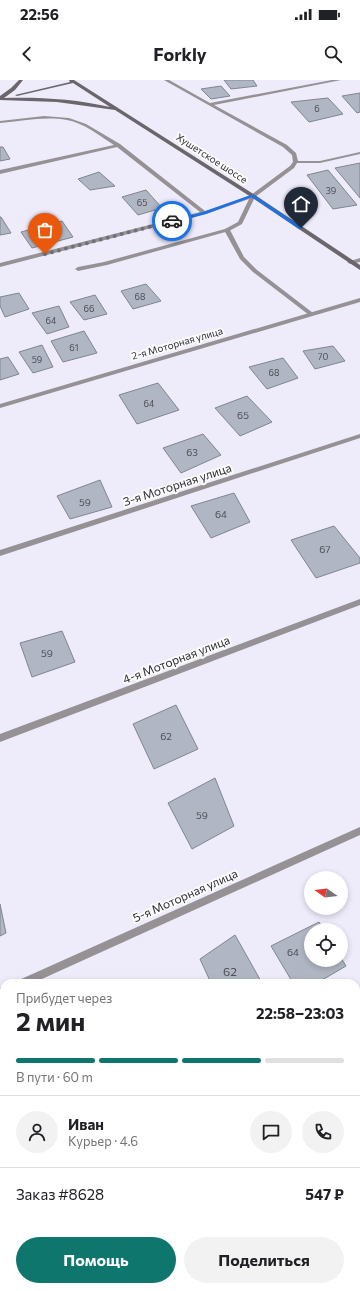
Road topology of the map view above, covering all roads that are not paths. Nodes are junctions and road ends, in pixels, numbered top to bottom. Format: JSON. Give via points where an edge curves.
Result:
{"nodes":[{"id":1,"x":21,"y":80,"type":"edge"},
{"id":2,"x":166,"y":80,"type":"edge"},
{"id":3,"x":339,"y":80,"type":"edge"},
{"id":4,"x":73,"y":81,"type":"edge"},
{"id":5,"x":0,"y":99,"type":"edge"},
{"id":6,"x":211,"y":104,"type":"junction"},
{"id":7,"x":120,"y":111,"type":"junction"},
{"id":8,"x":0,"y":122,"type":"edge"},
{"id":9,"x":118,"y":145,"type":"junction"},
{"id":10,"x":360,"y":154,"type":"edge"},
{"id":11,"x":296,"y":162,"type":"junction"},
{"id":12,"x":0,"y":172,"type":"edge"},
{"id":13,"x":253,"y":196,"type":"junction"},
{"id":14,"x":204,"y":213,"type":"junction"},
{"id":15,"x":228,"y":230,"type":"junction"},
{"id":16,"x":360,"y":260,"type":"edge"},
{"id":17,"x":350,"y":262,"type":"junction"},
{"id":18,"x":0,"y":265,"type":"edge"},
{"id":19,"x":360,"y":268,"type":"edge"},
{"id":20,"x":78,"y":269,"type":"dead end"},
{"id":21,"x":360,"y":300,"type":"edge"},
{"id":22,"x":311,"y":314,"type":"junction"},
{"id":23,"x":0,"y":406,"type":"edge"},
{"id":24,"x":360,"y":436,"type":"edge"},
{"id":25,"x":0,"y":553,"type":"edge"},
{"id":26,"x":360,"y":602,"type":"edge"},
{"id":27,"x":0,"y":738,"type":"edge"},
{"id":28,"x":360,"y":831,"type":"edge"},
{"id":29,"x":31,"y":979,"type":"edge"}],
"edges":[{"from":1,"to":5,"type":"main road"},
{"from":2,"to":6,"type":"street"},
{"from":3,"to":6,"type":"street"},
{"from":4,"to":5,"type":"main road"},
{"from":4,"to":7,"type":"main road","name":"Хушетское шоссе"},
{"from":5,"to":7,"type":"main road","via":[[60,101]]},
{"from":6,"to":11,"type":"street","via":[[286,146],[294,154]]},
{"from":7,"to":13,"type":"main road","name":"Хушетское шоссе"},
{"from":8,"to":9,"type":"street","via":[[44,117],[69,118]]},
{"from":9,"to":12,"type":"street"},
{"from":9,"to":14,"type":"street"},
{"from":10,"to":11,"type":"street","via":[[320,162]]},
{"from":11,"to":13,"type":"street","via":[[283,175]]},
{"from":13,"to":14,"type":"street"},
{"from":13,"to":15,"type":"street","via":[[240,223]]},
{"from":13,"to":17,"type":"main road","name":"Хушетское шоссе"},
{"from":14,"to":18,"type":"street"},
{"from":15,"to":20,"type":"street"},
{"from":15,"to":22,"type":"street","via":[[242,258]]},
{"from":16,"to":17,"type":"street"},
{"from":17,"to":19,"type":"main road","name":"Хушетское шоссе"},
{"from":21,"to":22,"type":"street","name":"2-я Моторная улица"},
{"from":22,"to":23,"type":"street","name":"2-я Моторная улица"},
{"from":24,"to":25,"type":"street","name":"3-я Моторная улица"},
{"from":26,"to":27,"type":"street","name":"4-я Моторная улица"},
{"from":28,"to":29,"type":"street","name":"5-я Моторная улица"}]}
